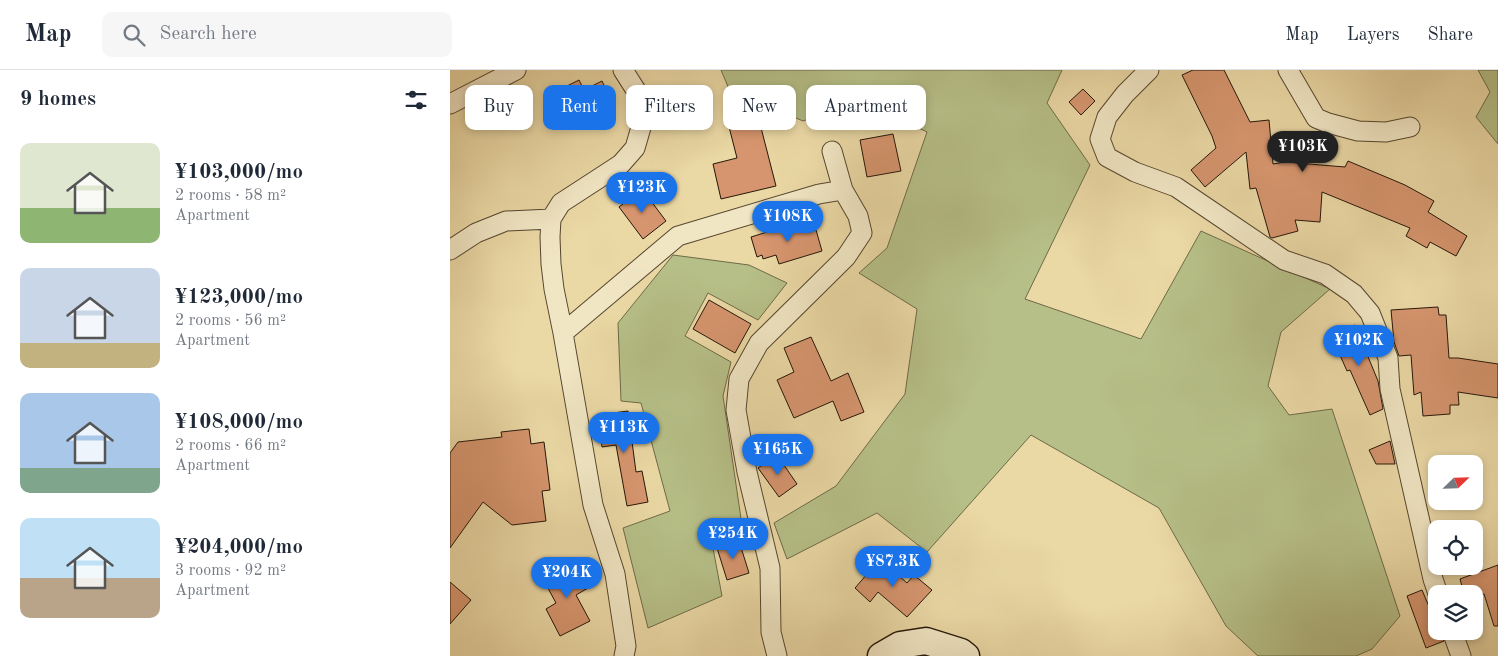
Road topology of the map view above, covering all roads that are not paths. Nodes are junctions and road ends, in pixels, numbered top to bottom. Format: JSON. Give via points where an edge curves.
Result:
{"nodes":[{"id":1,"x":516,"y":70,"type":"edge"},
{"id":2,"x":623,"y":70,"type":"edge"},
{"id":3,"x":1149,"y":70,"type":"edge"},
{"id":4,"x":1288,"y":70,"type":"edge"},
{"id":5,"x":450,"y":104,"type":"edge"},
{"id":6,"x":1410,"y":128,"type":"dead end"},
{"id":7,"x":832,"y":152,"type":"dead end"},
{"id":8,"x":843,"y":190,"type":"junction"},
{"id":9,"x":551,"y":218,"type":"junction"},
{"id":10,"x":450,"y":250,"type":"edge"},
{"id":11,"x":563,"y":333,"type":"junction"},
{"id":12,"x":1435,"y":585,"type":"edge"},
{"id":13,"x":1455,"y":640,"type":"edge"},
{"id":14,"x":624,"y":656,"type":"edge"},
{"id":15,"x":777,"y":656,"type":"edge"},
{"id":16,"x":881,"y":656,"type":"edge"},
{"id":17,"x":966,"y":656,"type":"edge"},
{"id":18,"x":1461,"y":656,"type":"edge"}],
"edges":[{"from":1,"to":5,"type":"street"},
{"from":2,"to":9,"type":"street","via":[[637,92],[642,124],[635,148],[621,164],[561,203]]},
{"from":3,"to":12,"type":"street","via":[[1107,117],[1100,139],[1107,157],[1135,172],[1176,187],[1284,260],[1325,274],[1354,294],[1370,313],[1388,358],[1390,389]]},
{"from":4,"to":6,"type":"street","via":[[1316,118],[1358,131],[1386,132]]},
{"from":7,"to":8,"type":"street"},
{"from":8,"to":11,"type":"street","via":[[819,194],[678,236]]},
{"from":8,"to":15,"type":"street","via":[[858,216],[862,232],[846,257],[759,344],[739,378],[736,410],[770,568],[771,632]]},
{"from":9,"to":10,"type":"street","via":[[506,221],[476,233]]},
{"from":9,"to":11,"type":"street","via":[[551,264]]},
{"from":11,"to":14,"type":"street","via":[[593,505],[615,574],[626,646]]},
{"from":13,"to":18,"type":"street"},
{"from":16,"to":17,"type":"street","via":[[900,645],[926,642]]}]}
